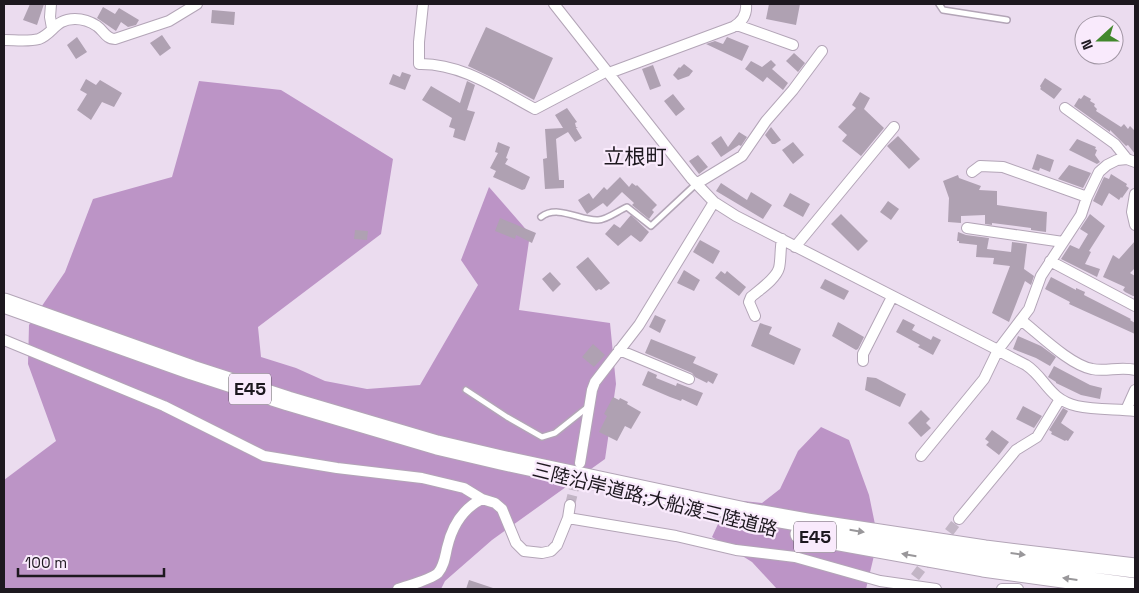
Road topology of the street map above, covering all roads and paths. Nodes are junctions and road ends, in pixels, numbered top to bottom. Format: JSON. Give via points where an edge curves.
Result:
{"nodes":[{"id":1,"x":51,"y":4,"type":"edge"},
{"id":2,"x":197,"y":4,"type":"edge"},
{"id":3,"x":424,"y":4,"type":"edge"},
{"id":4,"x":554,"y":4,"type":"edge"},
{"id":5,"x":746,"y":4,"type":"edge"},
{"id":6,"x":939,"y":4,"type":"edge"},
{"id":7,"x":1007,"y":20,"type":"dead end"},
{"id":8,"x":740,"y":21,"type":"junction"},
{"id":9,"x":52,"y":28,"type":"junction"},
{"id":10,"x":4,"y":40,"type":"edge"},
{"id":11,"x":793,"y":45,"type":"dead end"},
{"id":12,"x":822,"y":51,"type":"dead end"},
{"id":13,"x":608,"y":72,"type":"junction"},
{"id":14,"x":1065,"y":108,"type":"dead end"},
{"id":15,"x":894,"y":127,"type":"dead end"},
{"id":16,"x":1131,"y":161,"type":"edge"},
{"id":17,"x":972,"y":172,"type":"dead end"},
{"id":18,"x":696,"y":184,"type":"junction"},
{"id":19,"x":1135,"y":194,"type":"edge"},
{"id":20,"x":1087,"y":197,"type":"junction"},
{"id":21,"x":714,"y":202,"type":"junction"},
{"id":22,"x":542,"y":217,"type":"dead end"},
{"id":23,"x":1135,"y":225,"type":"edge"},
{"id":24,"x":967,"y":228,"type":"dead end"},
{"id":25,"x":782,"y":240,"type":"junction"},
{"id":26,"x":1063,"y":242,"type":"junction"},
{"id":27,"x":795,"y":247,"type":"junction"},
{"id":28,"x":1050,"y":261,"type":"junction"},
{"id":29,"x":892,"y":297,"type":"junction"},
{"id":30,"x":4,"y":303,"type":"edge"},
{"id":31,"x":1135,"y":306,"type":"edge"},
{"id":32,"x":755,"y":316,"type":"dead end"},
{"id":33,"x":1021,"y":320,"type":"junction"},
{"id":34,"x":4,"y":340,"type":"edge"},
{"id":35,"x":619,"y":350,"type":"junction"},
{"id":36,"x":998,"y":350,"type":"junction"},
{"id":37,"x":863,"y":361,"type":"dead end"},
{"id":38,"x":1135,"y":370,"type":"edge"},
{"id":39,"x":690,"y":379,"type":"dead end"},
{"id":40,"x":466,"y":390,"type":"dead end"},
{"id":41,"x":1135,"y":390,"type":"edge"},
{"id":42,"x":1060,"y":399,"type":"junction"},
{"id":43,"x":589,"y":406,"type":"junction"},
{"id":44,"x":1131,"y":410,"type":"edge"},
{"id":45,"x":921,"y":456,"type":"dead end"},
{"id":46,"x":501,"y":460,"type":"junction"},
{"id":47,"x":580,"y":463,"type":"tunnel mouth"},
{"id":48,"x":482,"y":498,"type":"junction"},
{"id":49,"x":570,"y":505,"type":"tunnel mouth"},
{"id":50,"x":568,"y":518,"type":"junction"},
{"id":51,"x":959,"y":519,"type":"tunnel mouth"},
{"id":52,"x":1135,"y":568,"type":"edge"},
{"id":53,"x":1135,"y":588,"type":"edge"},
{"id":54,"x":398,"y":589,"type":"edge"},
{"id":55,"x":936,"y":589,"type":"edge"},
{"id":56,"x":1002,"y":589,"type":"edge"},
{"id":57,"x":1018,"y":589,"type":"edge"}],
"edges":[{"from":1,"to":9,"type":"street"},
{"from":2,"to":9,"type":"street","via":[[169,21],[115,39],[107,37],[98,26],[77,19],[66,19]]},
{"from":3,"to":13,"type":"street","via":[[419,64],[460,70],[535,109]]},
{"from":4,"to":13,"type":"street"},
{"from":5,"to":8,"type":"street","via":[[747,10]]},
{"from":6,"to":7,"type":"lane","via":[[943,10]]},
{"from":8,"to":11,"type":"street"},
{"from":8,"to":13,"type":"street"},
{"from":9,"to":10,"type":"street","via":[[39,39]]},
{"from":12,"to":18,"type":"street","via":[[742,156]]},
{"from":13,"to":18,"type":"street"},
{"from":14,"to":16,"type":"street","via":[[1115,144]]},
{"from":15,"to":27,"type":"street"},
{"from":16,"to":20,"type":"street","via":[[1117,160],[1107,165],[1099,172]]},
{"from":17,"to":20,"type":"street","via":[[980,166],[1003,167]]},
{"from":18,"to":21,"type":"street"},
{"from":18,"to":22,"type":"lane","via":[[651,226],[627,207],[600,220],[563,212],[547,213]]},
{"from":19,"to":23,"type":"street","via":[[1132,212]]},
{"from":20,"to":26,"type":"street","via":[[1081,215]]},
{"from":21,"to":25,"type":"street"},
{"from":21,"to":35,"type":"street","via":[[639,325]]},
{"from":24,"to":26,"type":"street"},
{"from":25,"to":27,"type":"street"},
{"from":25,"to":32,"type":"street","via":[[777,272],[749,302]]},
{"from":26,"to":28,"type":"street"},
{"from":27,"to":29,"type":"street"},
{"from":28,"to":31,"type":"street"},
{"from":28,"to":33,"type":"street"},
{"from":29,"to":36,"type":"street"},
{"from":29,"to":37,"type":"street","via":[[863,354]]},
{"from":30,"to":46,"type":"highway","name":"三陸沿岸道路;大船渡三陸道路","number":"E45","via":[[288,401],[437,445]]},
{"from":33,"to":36,"type":"street"},
{"from":33,"to":38,"type":"street","via":[[1080,365],[1100,370]]},
{"from":34,"to":48,"type":"street","via":[[164,406],[264,456],[422,478],[464,488]]},
{"from":35,"to":39,"type":"street"},
{"from":35,"to":43,"type":"street","via":[[595,382]]},
{"from":36,"to":42,"type":"street","via":[[1025,365]]},
{"from":36,"to":45,"type":"street","via":[[984,379]]},
{"from":40,"to":43,"type":"lane","via":[[542,436],[556,433]]},
{"from":41,"to":44,"type":"street"},
{"from":42,"to":44,"type":"street","via":[[1077,406]]},
{"from":42,"to":51,"type":"street","via":[[1037,437],[1016,450]]},
{"from":43,"to":47,"type":"street"},
{"from":46,"to":52,"type":"highway","name":"三陸沿岸道路;大船渡三陸道路","number":"E45","one_way":true,"via":[[808,523],[985,550]]},
{"from":53,"to":46,"type":"highway","name":"三陸沿岸道路;大船渡三陸道路","number":"E45","one_way":true,"via":[[983,567],[808,536],[632,498]]},
{"from":48,"to":50,"type":"street","via":[[502,509],[516,543],[524,551],[552,551]]},
{"from":48,"to":54,"type":"street","via":[[471,504],[459,518],[439,571],[434,576]]},
{"from":49,"to":50,"type":"street"},
{"from":50,"to":55,"type":"street","via":[[795,557],[880,581],[913,581]]},
{"from":56,"to":57,"type":"street"}]}
